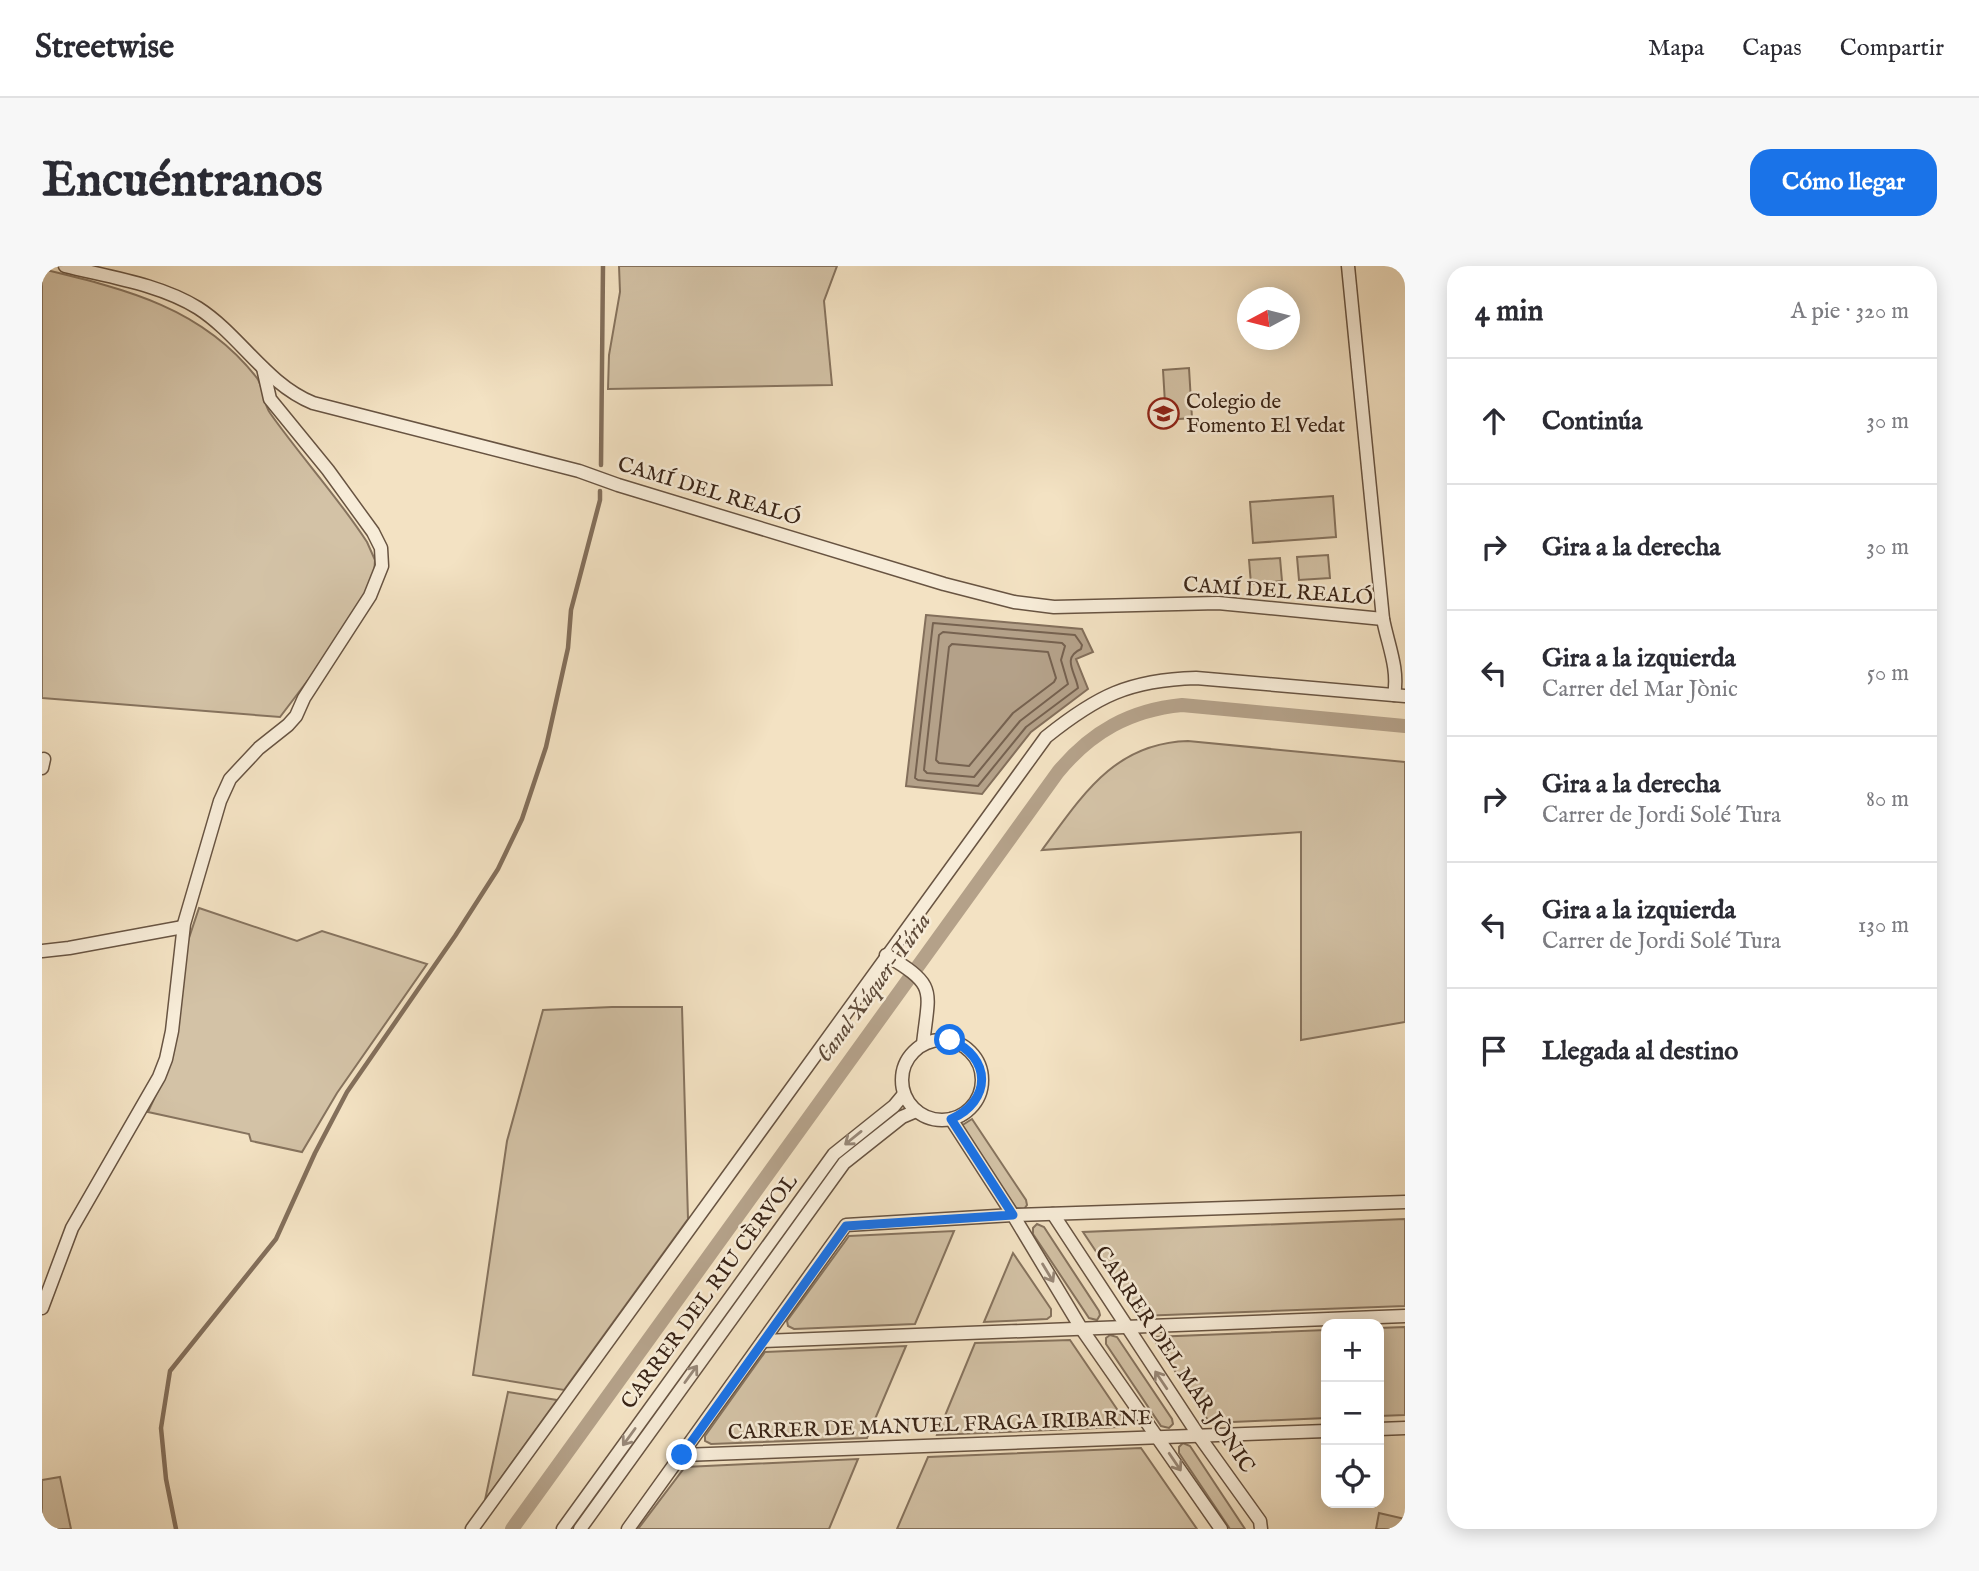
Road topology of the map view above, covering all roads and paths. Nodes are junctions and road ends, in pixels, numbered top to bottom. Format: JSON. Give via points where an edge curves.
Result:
{"nodes":[{"id":1,"x":65,"y":266,"type":"edge"},
{"id":2,"x":1348,"y":266,"type":"edge"},
{"id":3,"x":263,"y":368,"type":"junction"},
{"id":4,"x":1383,"y":619,"type":"junction"},
{"id":5,"x":1396,"y":670,"type":"junction"},
{"id":6,"x":1405,"y":682,"type":"edge"},
{"id":7,"x":1399,"y":695,"type":"edge"},
{"id":8,"x":183,"y":927,"type":"junction"},
{"id":9,"x":42,"y":951,"type":"edge"},
{"id":10,"x":891,"y":958,"type":"junction"},
{"id":11,"x":923,"y":1044,"type":"junction"},
{"id":12,"x":904,"y":1094,"type":"junction"},
{"id":13,"x":916,"y":1111,"type":"junction"},
{"id":14,"x":951,"y":1119,"type":"junction"},
{"id":15,"x":1405,"y":1202,"type":"edge"},
{"id":16,"x":1053,"y":1214,"type":"junction"},
{"id":17,"x":1013,"y":1215,"type":"junction"},
{"id":18,"x":42,"y":1308,"type":"edge"},
{"id":19,"x":1405,"y":1317,"type":"edge"},
{"id":20,"x":1081,"y":1328,"type":"junction"},
{"id":21,"x":1126,"y":1328,"type":"junction"},
{"id":22,"x":763,"y":1340,"type":"junction"},
{"id":23,"x":1405,"y":1428,"type":"edge"},
{"id":24,"x":1384,"y":1429,"type":"edge"},
{"id":25,"x":1321,"y":1431,"type":"edge"},
{"id":26,"x":1199,"y":1436,"type":"junction"},
{"id":27,"x":1158,"y":1438,"type":"junction"},
{"id":28,"x":682,"y":1455,"type":"junction"},
{"id":29,"x":472,"y":1529,"type":"edge"},
{"id":30,"x":563,"y":1529,"type":"edge"},
{"id":31,"x":580,"y":1529,"type":"edge"},
{"id":32,"x":628,"y":1529,"type":"edge"},
{"id":33,"x":1221,"y":1529,"type":"edge"},
{"id":34,"x":1261,"y":1529,"type":"edge"}],
"edges":[{"from":1,"to":3,"type":"street","name":"CAMÍ DEL REALÓ","via":[[162,291],[198,309]]},
{"from":2,"to":4,"type":"street"},
{"from":3,"to":4,"type":"street","name":"CAMÍ DEL REALÓ","via":[[313,403],[579,471],[1014,602],[1054,607],[1218,603]]},
{"from":3,"to":8,"type":"street","via":[[270,399],[373,531],[382,566],[370,596],[296,716],[230,779]]},
{"from":4,"to":5,"type":"street"},
{"from":5,"to":6,"type":"street"},
{"from":5,"to":7,"type":"street"},
{"from":6,"to":7,"type":"street"},
{"from":7,"to":10,"type":"street","via":[[1196,678],[1164,679],[1107,695],[1046,737]]},
{"from":8,"to":9,"type":"street"},
{"from":8,"to":18,"type":"street","via":[[166,1059],[72,1228]]},
{"from":10,"to":11,"type":"street","via":[[923,980],[929,994]]},
{"from":10,"to":29,"type":"street"},
{"from":11,"to":12,"type":"street","via":[[907,1060]]},
{"from":11,"to":14,"type":"street","via":[[950,1040],[962,1045],[979,1066],[980,1093],[963,1114]]},
{"from":12,"to":13,"type":"street"},
{"from":12,"to":30,"type":"street","name":"CARRER DEL RIU CÈRVOL","one_way":true,"via":[[834,1154]]},
{"from":13,"to":14,"type":"street","via":[[926,1117]]},
{"from":31,"to":13,"type":"street","name":"CARRER DEL RIU CÈRVOL","one_way":true,"via":[[844,1163]]},
{"from":14,"to":17,"type":"street"},
{"from":15,"to":16,"type":"street"},
{"from":16,"to":17,"type":"street"},
{"from":16,"to":21,"type":"street","name":"CARRER DEL MAR JÒNIC"},
{"from":17,"to":20,"type":"street","one_way":true},
{"from":17,"to":22,"type":"street","via":[[846,1226]]},
{"from":19,"to":21,"type":"street"},
{"from":20,"to":21,"type":"street"},
{"from":20,"to":22,"type":"street"},
{"from":20,"to":27,"type":"street"},
{"from":26,"to":21,"type":"street","name":"CARRER DEL MAR JÒNIC","one_way":true},
{"from":22,"to":28,"type":"street"},
{"from":23,"to":24,"type":"street"},
{"from":25,"to":26,"type":"street","name":"CARRER DE MANUEL FRAGA IRIBARNE"},
{"from":26,"to":27,"type":"street","name":"CARRER DE MANUEL FRAGA IRIBARNE"},
{"from":26,"to":34,"type":"street","name":"CARRER DEL MAR JÒNIC","via":[[1260,1521]]},
{"from":27,"to":28,"type":"street","name":"CARRER DE MANUEL FRAGA IRIBARNE"},
{"from":27,"to":33,"type":"street","one_way":true},
{"from":28,"to":32,"type":"street"}]}
